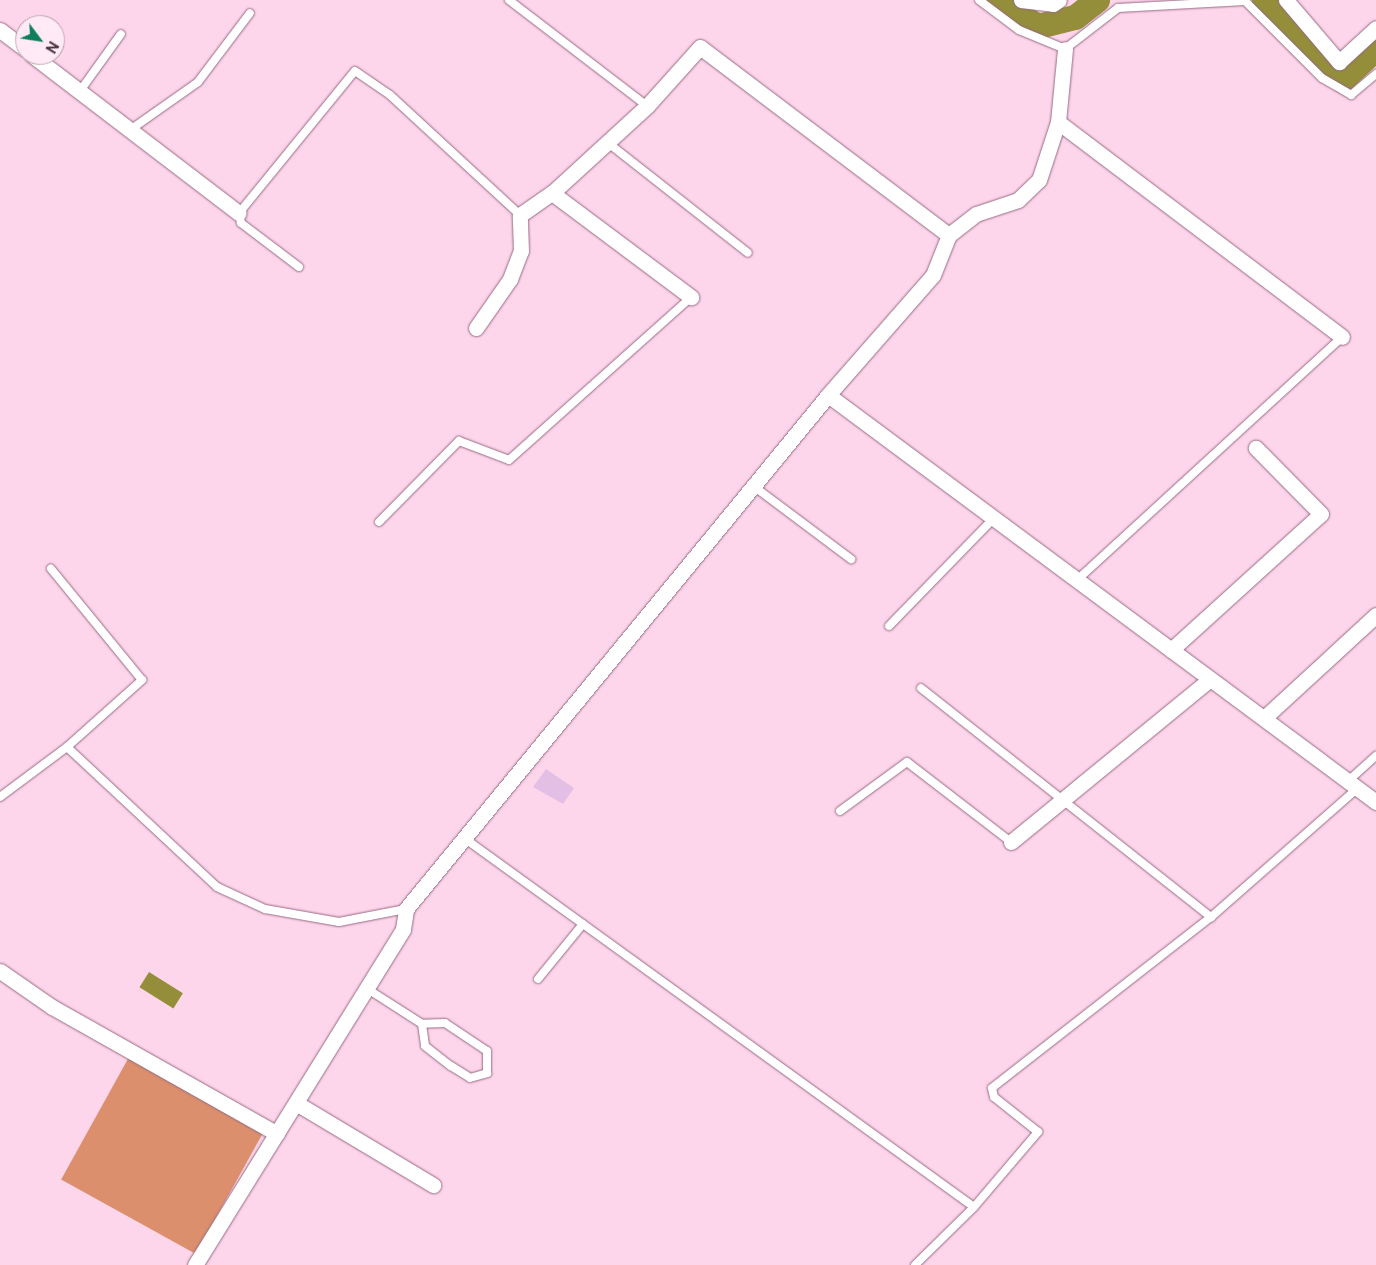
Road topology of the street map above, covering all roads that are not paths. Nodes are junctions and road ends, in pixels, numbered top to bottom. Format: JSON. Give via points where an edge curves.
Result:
{"nodes":[{"id":1,"x":509,"y":0,"type":"edge"},
{"id":2,"x":979,"y":0,"type":"edge"},
{"id":3,"x":1021,"y":0,"type":"edge"},
{"id":4,"x":1059,"y":0,"type":"edge"},
{"id":5,"x":1286,"y":0,"type":"edge"},
{"id":6,"x":250,"y":13,"type":"dead end"},
{"id":7,"x":1376,"y":28,"type":"edge"},
{"id":8,"x":0,"y":30,"type":"edge"},
{"id":9,"x":122,"y":34,"type":"dead end"},
{"id":10,"x":15,"y":41,"type":"edge"},
{"id":11,"x":1065,"y":49,"type":"junction"},
{"id":12,"x":45,"y":65,"type":"edge"},
{"id":13,"x":1376,"y":74,"type":"edge"},
{"id":14,"x":80,"y":91,"type":"junction"},
{"id":15,"x":647,"y":106,"type":"junction"},
{"id":16,"x":1058,"y":122,"type":"junction"},
{"id":17,"x":130,"y":130,"type":"junction"},
{"id":18,"x":607,"y":142,"type":"junction"},
{"id":19,"x":552,"y":193,"type":"junction"},
{"id":20,"x":239,"y":213,"type":"junction"},
{"id":21,"x":520,"y":215,"type":"junction"},
{"id":22,"x":948,"y":234,"type":"junction"},
{"id":23,"x":748,"y":253,"type":"dead end"},
{"id":24,"x":299,"y":268,"type":"dead end"},
{"id":25,"x":691,"y":297,"type":"joint"},
{"id":26,"x":476,"y":328,"type":"dead end"},
{"id":27,"x":1342,"y":337,"type":"joint"},
{"id":28,"x":828,"y":395,"type":"junction"},
{"id":29,"x":1256,"y":448,"type":"dead end"},
{"id":30,"x":756,"y":488,"type":"junction"},
{"id":31,"x":994,"y":518,"type":"junction"},
{"id":32,"x":379,"y":522,"type":"dead end"},
{"id":33,"x":851,"y":559,"type":"dead end"},
{"id":34,"x":51,"y":569,"type":"dead end"},
{"id":35,"x":1077,"y":580,"type":"junction"},
{"id":36,"x":1376,"y":615,"type":"edge"},
{"id":37,"x":889,"y":626,"type":"dead end"},
{"id":38,"x":1171,"y":650,"type":"junction"},
{"id":39,"x":1210,"y":679,"type":"junction"},
{"id":40,"x":921,"y":688,"type":"dead end"},
{"id":41,"x":1264,"y":718,"type":"junction"},
{"id":42,"x":68,"y":747,"type":"junction"},
{"id":43,"x":1376,"y":756,"type":"edge"},
{"id":44,"x":1353,"y":784,"type":"junction"},
{"id":45,"x":0,"y":797,"type":"edge"},
{"id":46,"x":1061,"y":802,"type":"junction"},
{"id":47,"x":1376,"y":802,"type":"edge"},
{"id":48,"x":840,"y":811,"type":"dead end"},
{"id":49,"x":464,"y":838,"type":"junction"},
{"id":50,"x":1011,"y":842,"type":"joint"},
{"id":51,"x":406,"y":909,"type":"junction"},
{"id":52,"x":1211,"y":917,"type":"junction"},
{"id":53,"x":583,"y":924,"type":"junction"},
{"id":54,"x":0,"y":971,"type":"edge"},
{"id":55,"x":538,"y":979,"type":"dead end"},
{"id":56,"x":366,"y":988,"type":"junction"},
{"id":57,"x":422,"y":1024,"type":"junction"},
{"id":58,"x":296,"y":1103,"type":"junction"},
{"id":59,"x":277,"y":1134,"type":"junction"},
{"id":60,"x":434,"y":1185,"type":"dead end"},
{"id":61,"x":974,"y":1207,"type":"junction"},
{"id":62,"x":195,"y":1265,"type":"edge"},
{"id":63,"x":915,"y":1265,"type":"edge"}],
"edges":[{"from":1,"to":15,"type":"lane"},
{"from":2,"to":11,"type":"lane","via":[[1019,30]]},
{"from":3,"to":4,"type":"street","via":[[1053,4]]},
{"from":5,"to":7,"type":"street","via":[[1339,62]]},
{"from":6,"to":17,"type":"lane","via":[[198,82]]},
{"from":8,"to":10,"type":"street"},
{"from":9,"to":14,"type":"lane"},
{"from":11,"to":13,"type":"lane","via":[[1118,8],[1245,1],[1322,78],[1352,95]]},
{"from":11,"to":16,"type":"street"},
{"from":12,"to":14,"type":"street"},
{"from":14,"to":17,"type":"street"},
{"from":15,"to":18,"type":"street"},
{"from":15,"to":22,"type":"street","via":[[700,47]]},
{"from":16,"to":22,"type":"street","via":[[1039,180],[1018,200],[976,214]]},
{"from":16,"to":27,"type":"street"},
{"from":17,"to":20,"type":"street"},
{"from":18,"to":19,"type":"street"},
{"from":18,"to":23,"type":"lane"},
{"from":19,"to":21,"type":"street"},
{"from":19,"to":25,"type":"street"},
{"from":20,"to":21,"type":"lane","via":[[355,71],[390,95]]},
{"from":20,"to":24,"type":"lane","via":[[241,223]]},
{"from":21,"to":26,"type":"street","via":[[521,251],[510,279]]},
{"from":22,"to":28,"type":"street","via":[[933,275]]},
{"from":25,"to":32,"type":"lane","via":[[509,460],[459,441]]},
{"from":27,"to":35,"type":"lane"},
{"from":28,"to":30,"type":"street"},
{"from":28,"to":31,"type":"street"},
{"from":29,"to":38,"type":"street","via":[[1321,514]]},
{"from":30,"to":33,"type":"lane"},
{"from":30,"to":49,"type":"street"},
{"from":31,"to":35,"type":"street"},
{"from":31,"to":37,"type":"lane"},
{"from":34,"to":42,"type":"lane","via":[[142,680]]},
{"from":35,"to":38,"type":"street"},
{"from":36,"to":41,"type":"street"},
{"from":38,"to":39,"type":"street"},
{"from":39,"to":41,"type":"street"},
{"from":39,"to":46,"type":"street"},
{"from":40,"to":46,"type":"lane"},
{"from":41,"to":44,"type":"street"},
{"from":42,"to":45,"type":"lane"},
{"from":42,"to":51,"type":"lane","via":[[217,887],[265,908],[339,922]]},
{"from":43,"to":44,"type":"lane"},
{"from":44,"to":47,"type":"street"},
{"from":44,"to":52,"type":"lane"},
{"from":46,"to":50,"type":"street"},
{"from":46,"to":52,"type":"lane"},
{"from":48,"to":50,"type":"lane","via":[[907,762]]},
{"from":49,"to":51,"type":"street"},
{"from":49,"to":53,"type":"lane"},
{"from":51,"to":56,"type":"street","via":[[403,929]]},
{"from":52,"to":61,"type":"lane","via":[[992,1088],[994,1097],[1038,1132]]},
{"from":53,"to":55,"type":"lane"},
{"from":53,"to":61,"type":"lane"},
{"from":54,"to":59,"type":"street","via":[[52,1007]]},
{"from":56,"to":57,"type":"lane"},
{"from":56,"to":58,"type":"street"},
{"from":57,"to":57,"type":"lane","via":[[425,1046],[451,1066],[470,1078],[487,1073],[487,1051],[445,1023]]},
{"from":58,"to":59,"type":"street"},
{"from":58,"to":60,"type":"street"},
{"from":59,"to":62,"type":"street"},
{"from":61,"to":63,"type":"lane"}]}
